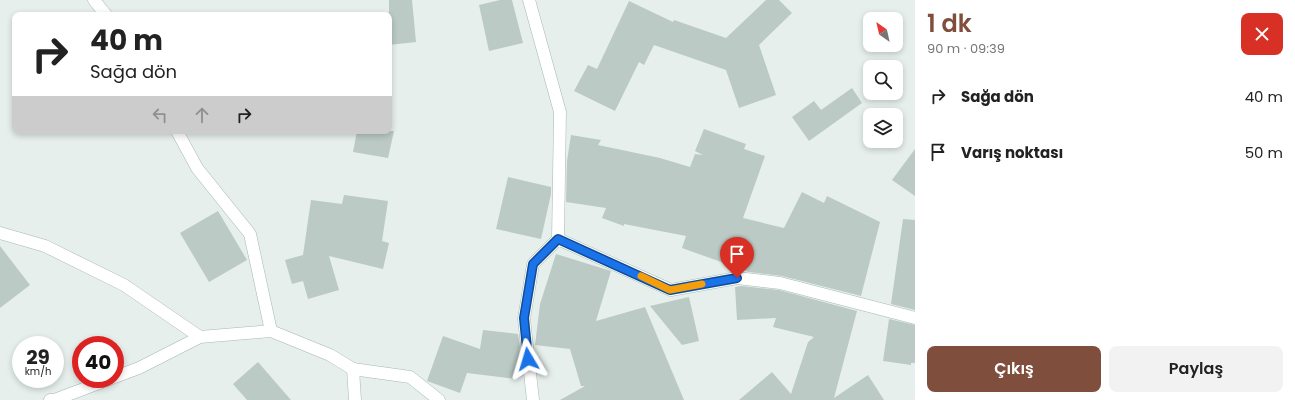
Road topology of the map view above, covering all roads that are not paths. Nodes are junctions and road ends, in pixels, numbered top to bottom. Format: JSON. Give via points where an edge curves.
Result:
{"nodes":[{"id":1,"x":94,"y":0,"type":"edge"},
{"id":2,"x":530,"y":0,"type":"edge"},
{"id":3,"x":104,"y":12,"type":"edge"},
{"id":4,"x":179,"y":134,"type":"edge"},
{"id":5,"x":0,"y":233,"type":"edge"},
{"id":6,"x":558,"y":239,"type":"junction"},
{"id":7,"x":915,"y":318,"type":"edge"},
{"id":8,"x":271,"y":331,"type":"junction"},
{"id":9,"x":200,"y":337,"type":"junction"},
{"id":10,"x":353,"y":369,"type":"junction"},
{"id":11,"x":124,"y":374,"type":"edge"},
{"id":12,"x":86,"y":388,"type":"edge"},
{"id":13,"x":50,"y":400,"type":"edge"},
{"id":14,"x":355,"y":400,"type":"edge"},
{"id":15,"x":439,"y":400,"type":"edge"},
{"id":16,"x":533,"y":400,"type":"edge"}],
"edges":[{"from":1,"to":3,"type":"street"},
{"from":2,"to":6,"type":"street","via":[[560,112]]},
{"from":4,"to":8,"type":"street","via":[[197,168],[250,234]]},
{"from":5,"to":9,"type":"street","via":[[45,246],[124,284]]},
{"from":6,"to":7,"type":"street","via":[[670,290],[737,278],[780,283]]},
{"from":6,"to":16,"type":"street","via":[[533,264],[524,318]]},
{"from":8,"to":9,"type":"street"},
{"from":8,"to":10,"type":"street","via":[[330,355]]},
{"from":9,"to":11,"type":"street"},
{"from":10,"to":14,"type":"street"},
{"from":10,"to":15,"type":"street","via":[[410,377]]},
{"from":12,"to":13,"type":"street"}]}
